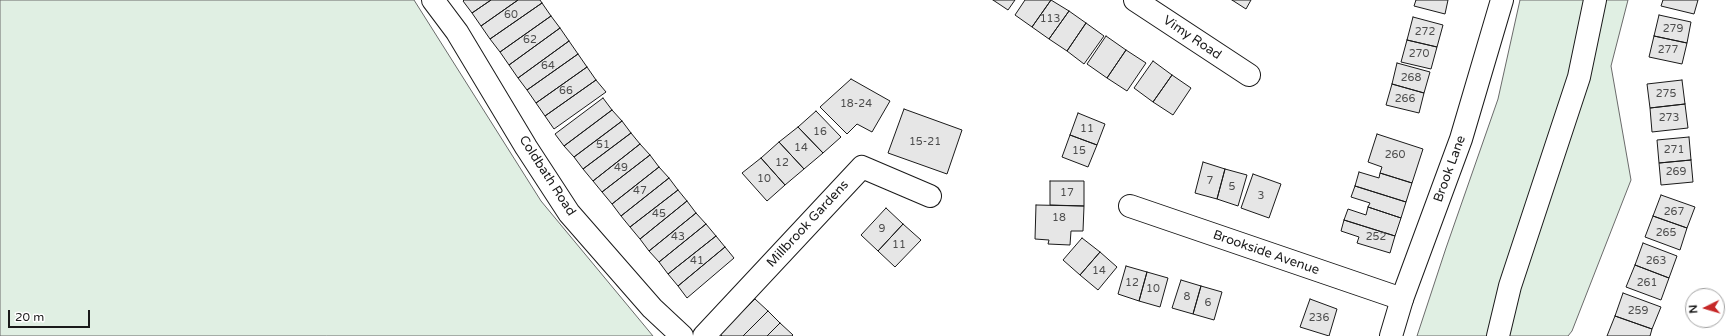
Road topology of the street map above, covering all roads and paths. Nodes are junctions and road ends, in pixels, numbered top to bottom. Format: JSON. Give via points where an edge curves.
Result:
{"nodes":[{"id":1,"x":433,"y":0,"type":"edge"},
{"id":2,"x":1135,"y":0,"type":"edge"},
{"id":3,"x":1502,"y":0,"type":"edge"},
{"id":4,"x":1595,"y":0,"type":"edge"},
{"id":5,"x":1249,"y":75,"type":"dead end"},
{"id":6,"x":930,"y":196,"type":"dead end"},
{"id":7,"x":1130,"y":206,"type":"dead end"},
{"id":8,"x":1402,"y":299,"type":"junction"},
{"id":9,"x":682,"y":336,"type":"edge"},
{"id":10,"x":704,"y":336,"type":"edge"},
{"id":11,"x":1391,"y":336,"type":"edge"},
{"id":12,"x":1498,"y":336,"type":"edge"}],
"edges":[{"from":1,"to":9,"type":"street","name":"Coldbath Road","via":[[457,32],[526,147],[569,212],[652,308]]},
{"from":2,"to":5,"type":"street","name":"Vimy Road"},
{"from":3,"to":8,"type":"street","name":"Brook Lane","via":[[1461,139]]},
{"from":4,"to":12,"type":"street","via":[[1579,77],[1510,286]]},
{"from":6,"to":10,"type":"street","name":"Millbrook Gardens","via":[[862,167]]},
{"from":7,"to":8,"type":"street","name":"Brookside Avenue"},
{"from":8,"to":11,"type":"street","name":"Brook Lane"}]}
